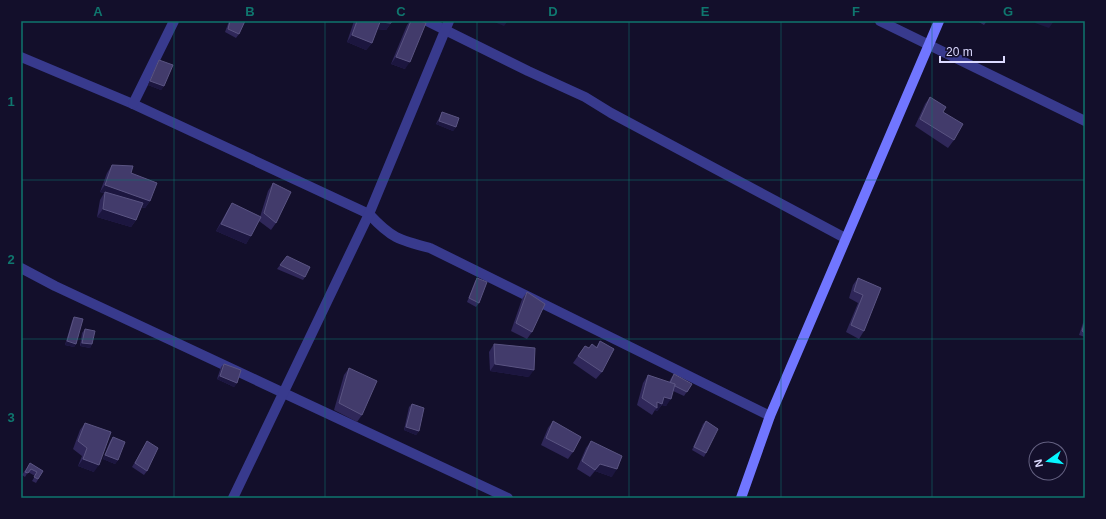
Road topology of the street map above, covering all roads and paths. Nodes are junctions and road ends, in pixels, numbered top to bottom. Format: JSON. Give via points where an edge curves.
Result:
{"nodes":[{"id":1,"x":174,"y":21,"type":"edge"},
{"id":2,"x":427,"y":21,"type":"edge"},
{"id":3,"x":880,"y":21,"type":"edge"},
{"id":4,"x":939,"y":21,"type":"edge"},
{"id":5,"x":447,"y":25,"type":"edge"},
{"id":6,"x":928,"y":44,"type":"junction"},
{"id":7,"x":21,"y":57,"type":"edge"},
{"id":8,"x":133,"y":104,"type":"junction"},
{"id":9,"x":1085,"y":121,"type":"edge"},
{"id":10,"x":369,"y":214,"type":"junction"},
{"id":11,"x":845,"y":238,"type":"junction"},
{"id":12,"x":21,"y":268,"type":"edge"},
{"id":13,"x":283,"y":392,"type":"junction"},
{"id":14,"x":770,"y":416,"type":"junction"},
{"id":15,"x":233,"y":498,"type":"edge"},
{"id":16,"x":508,"y":498,"type":"edge"},
{"id":17,"x":740,"y":498,"type":"edge"}],
"edges":[{"from":1,"to":8,"type":"street"},
{"from":2,"to":5,"type":"street"},
{"from":3,"to":6,"type":"street"},
{"from":4,"to":6,"type":"street"},
{"from":5,"to":10,"type":"street"},
{"from":5,"to":11,"type":"street","via":[[522,68],[585,97]]},
{"from":6,"to":9,"type":"street"},
{"from":6,"to":11,"type":"street"},
{"from":7,"to":8,"type":"street"},
{"from":8,"to":10,"type":"street"},
{"from":10,"to":13,"type":"street"},
{"from":10,"to":14,"type":"street","via":[[386,232],[430,248]]},
{"from":11,"to":14,"type":"street"},
{"from":12,"to":13,"type":"street"},
{"from":13,"to":15,"type":"street"},
{"from":13,"to":16,"type":"street"},
{"from":14,"to":17,"type":"street"}]}
